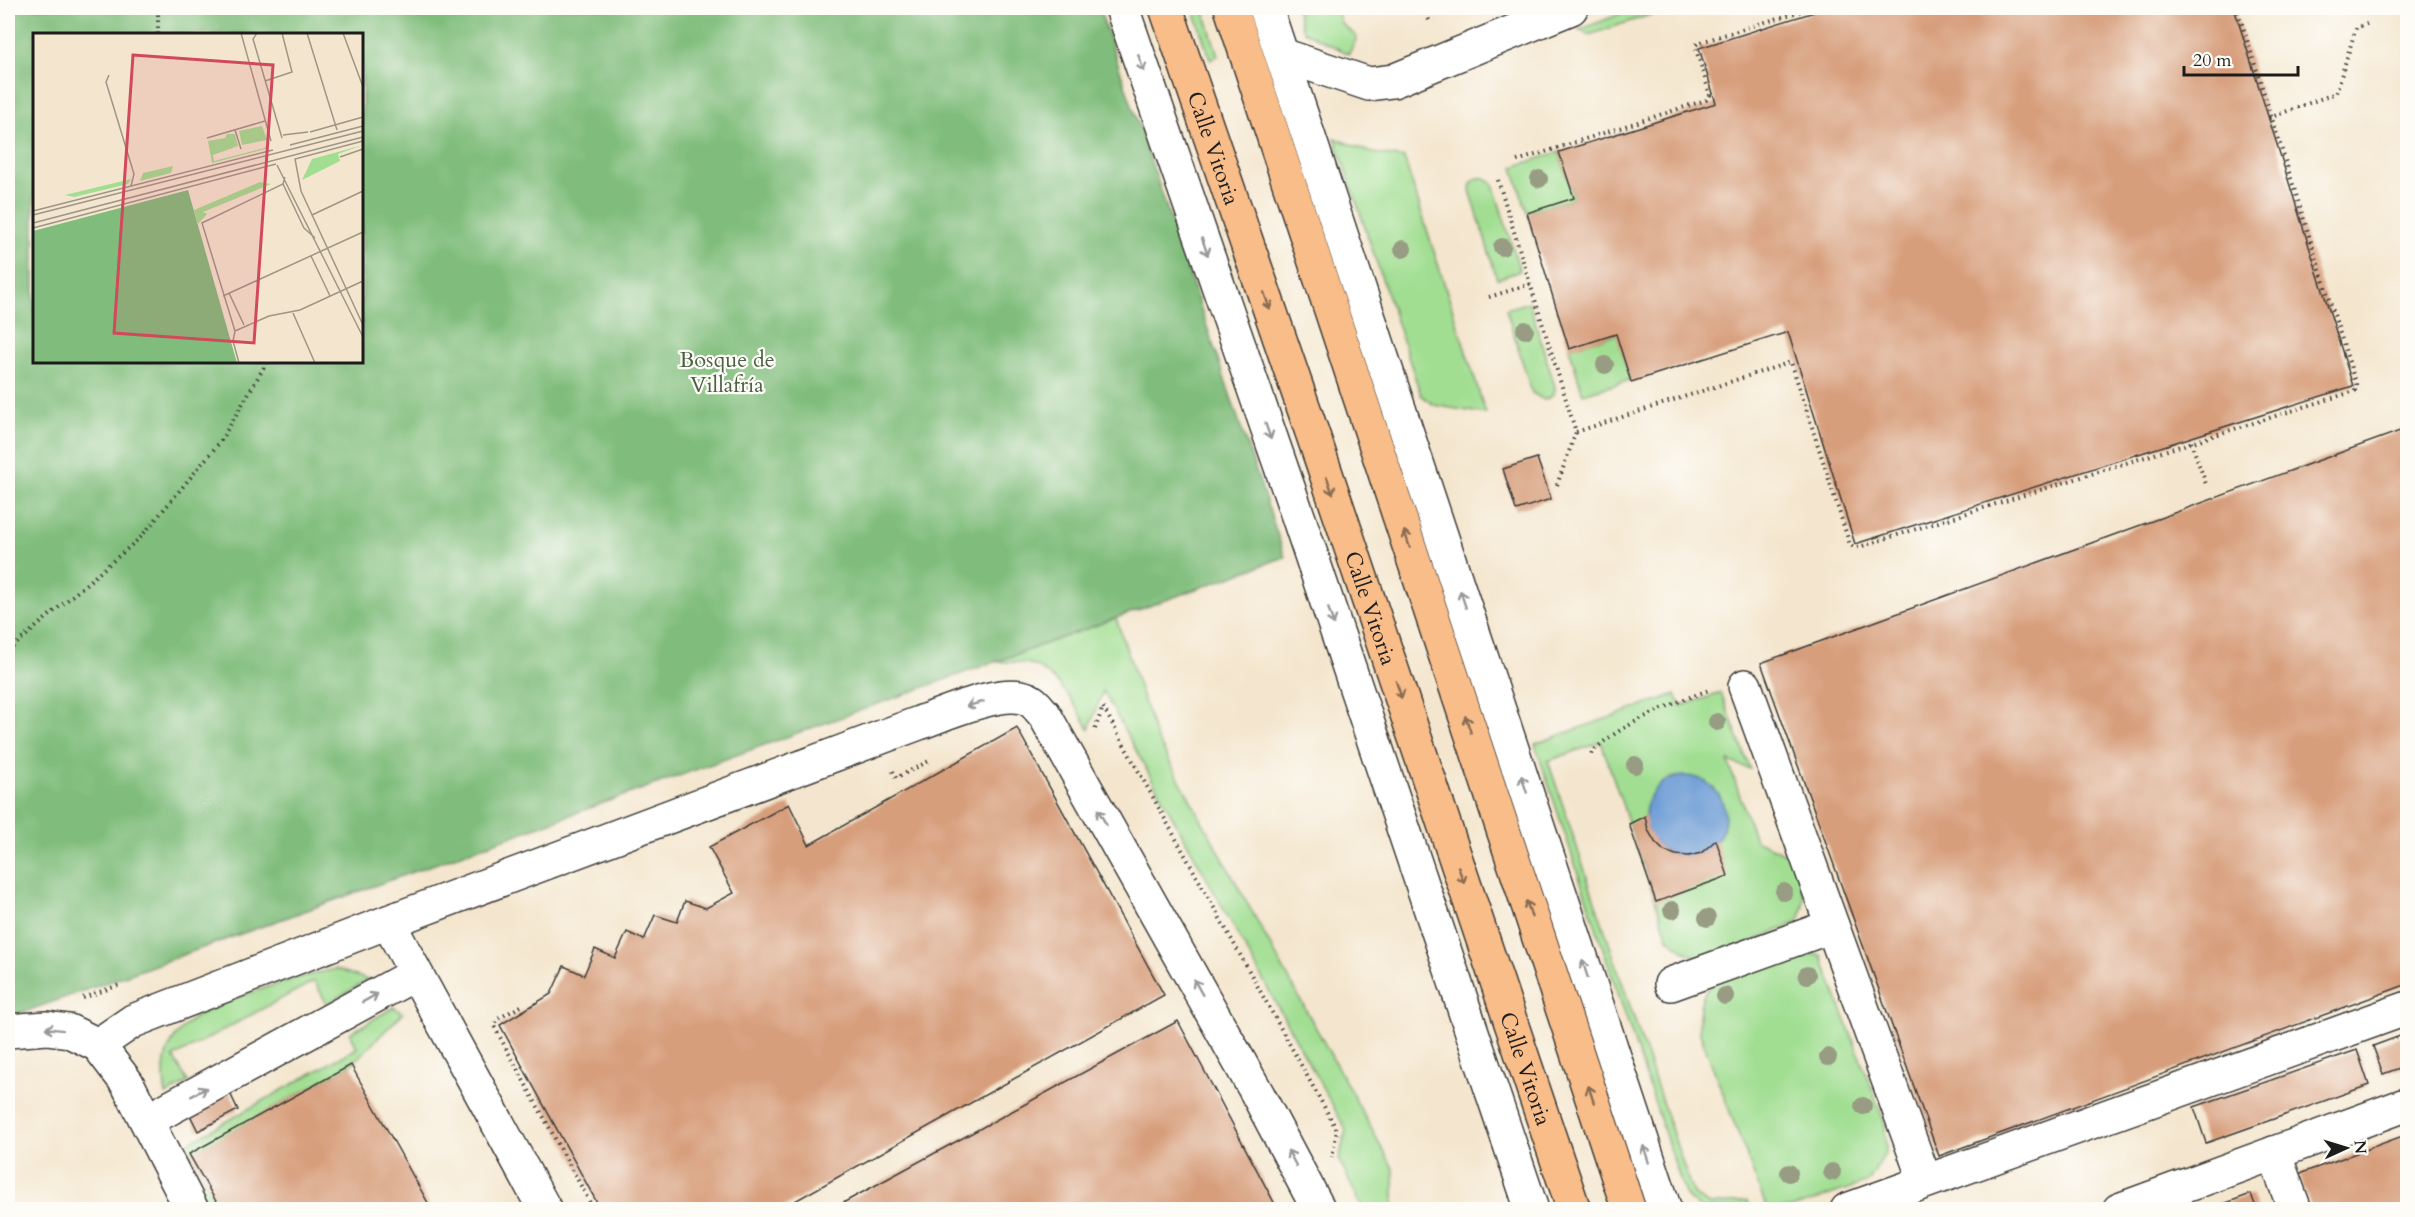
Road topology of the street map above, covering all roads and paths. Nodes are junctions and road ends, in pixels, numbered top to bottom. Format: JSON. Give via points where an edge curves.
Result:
{"nodes":[{"id":1,"x":158,"y":8,"type":"edge"},
{"id":2,"x":1122,"y":8,"type":"edge"},
{"id":3,"x":1166,"y":8,"type":"edge"},
{"id":4,"x":1231,"y":8,"type":"edge"},
{"id":5,"x":1266,"y":8,"type":"edge"},
{"id":6,"x":1423,"y":8,"type":"edge"},
{"id":7,"x":1571,"y":8,"type":"edge"},
{"id":8,"x":1811,"y":8,"type":"edge"},
{"id":9,"x":2236,"y":8,"type":"edge"},
{"id":10,"x":1431,"y":24,"type":"dead end"},
{"id":11,"x":2367,"y":24,"type":"dead end"},
{"id":12,"x":158,"y":33,"type":"edge"},
{"id":13,"x":1282,"y":55,"type":"junction"},
{"id":14,"x":2270,"y":117,"type":"junction"},
{"id":15,"x":1517,"y":161,"type":"dead end"},
{"id":16,"x":1498,"y":180,"type":"dead end"},
{"id":17,"x":1531,"y":284,"type":"junction"},
{"id":18,"x":1489,"y":297,"type":"dead end"},
{"id":19,"x":266,"y":363,"type":"edge"},
{"id":20,"x":1576,"y":432,"type":"junction"},
{"id":21,"x":2192,"y":442,"type":"junction"},
{"id":22,"x":1557,"y":485,"type":"dead end"},
{"id":23,"x":2207,"y":487,"type":"dead end"},
{"id":24,"x":8,"y":651,"type":"edge"},
{"id":25,"x":1745,"y":686,"type":"dead end"},
{"id":26,"x":1679,"y":701,"type":"dead end"},
{"id":27,"x":1092,"y":738,"type":"dead end"},
{"id":28,"x":1591,"y":754,"type":"dead end"},
{"id":29,"x":388,"y":922,"type":"junction"},
{"id":30,"x":1832,"y":926,"type":"junction"},
{"id":31,"x":416,"y":974,"type":"junction"},
{"id":32,"x":127,"y":982,"type":"dead end"},
{"id":33,"x":1671,"y":984,"type":"dead end"},
{"id":34,"x":82,"y":998,"type":"dead end"},
{"id":35,"x":521,"y":1006,"type":"dead end"},
{"id":36,"x":2408,"y":1008,"type":"edge"},
{"id":37,"x":8,"y":1031,"type":"edge"},
{"id":38,"x":98,"y":1045,"type":"junction"},
{"id":39,"x":2408,"y":1104,"type":"edge"},
{"id":40,"x":148,"y":1120,"type":"junction"},
{"id":41,"x":2274,"y":1153,"type":"junction"},
{"id":42,"x":1331,"y":1160,"type":"dead end"},
{"id":43,"x":1925,"y":1181,"type":"junction"},
{"id":44,"x":192,"y":1209,"type":"edge"},
{"id":45,"x":545,"y":1209,"type":"edge"},
{"id":46,"x":594,"y":1209,"type":"edge"},
{"id":47,"x":1319,"y":1209,"type":"edge"},
{"id":48,"x":1532,"y":1209,"type":"edge"},
{"id":49,"x":1574,"y":1209,"type":"edge"},
{"id":50,"x":1629,"y":1209,"type":"edge"},
{"id":51,"x":1665,"y":1209,"type":"edge"},
{"id":52,"x":1847,"y":1209,"type":"edge"},
{"id":53,"x":2119,"y":1209,"type":"edge"},
{"id":54,"x":2295,"y":1209,"type":"edge"}],
"edges":[{"from":1,"to":12,"type":"path"},
{"from":2,"to":48,"type":"street","one_way":true},
{"from":3,"to":49,"type":"highway","name":"Calle Vitoria","one_way":true},
{"from":50,"to":4,"type":"highway","one_way":true},
{"from":5,"to":13,"type":"street"},
{"from":6,"to":10,"type":"path"},
{"from":7,"to":13,"type":"street","via":[[1393,81],[1369,84]]},
{"from":8,"to":15,"type":"path","via":[[1698,43],[1695,46],[1710,95],[1706,100]]},
{"from":9,"to":14,"type":"path"},
{"from":11,"to":14,"type":"path","via":[[2356,28],[2336,93]]},
{"from":51,"to":13,"type":"street","one_way":true},
{"from":14,"to":21,"type":"path","via":[[2356,388]]},
{"from":16,"to":17,"type":"path"},
{"from":17,"to":18,"type":"path"},
{"from":17,"to":20,"type":"path"},
{"from":19,"to":24,"type":"path","via":[[220,442],[141,537]]},
{"from":20,"to":21,"type":"path","via":[[1791,362],[1850,545],[1856,548]]},
{"from":20,"to":22,"type":"path"},
{"from":21,"to":23,"type":"path"},
{"from":25,"to":30,"type":"street"},
{"from":26,"to":28,"type":"path","via":[[1601,742]]},
{"from":27,"to":42,"type":"path","via":[[1103,707],[1337,1130]]},
{"from":29,"to":31,"type":"street"},
{"from":29,"to":38,"type":"street","via":[[133,1021]]},
{"from":47,"to":29,"type":"street","one_way":true,"via":[[1044,714],[1030,700],[1009,695],[974,703]]},
{"from":30,"to":33,"type":"street"},
{"from":30,"to":43,"type":"street"},
{"from":40,"to":31,"type":"street","one_way":true},
{"from":31,"to":45,"type":"street"},
{"from":32,"to":34,"type":"path"},
{"from":35,"to":46,"type":"path","via":[[496,1020],[494,1026]]},
{"from":36,"to":43,"type":"street"},
{"from":38,"to":37,"type":"street","one_way":true,"via":[[69,1031]]},
{"from":38,"to":40,"type":"street","via":[[127,1083]]},
{"from":39,"to":41,"type":"street"},
{"from":40,"to":44,"type":"street"},
{"from":41,"to":53,"type":"street"},
{"from":41,"to":54,"type":"street"},
{"from":43,"to":52,"type":"street"}]}
